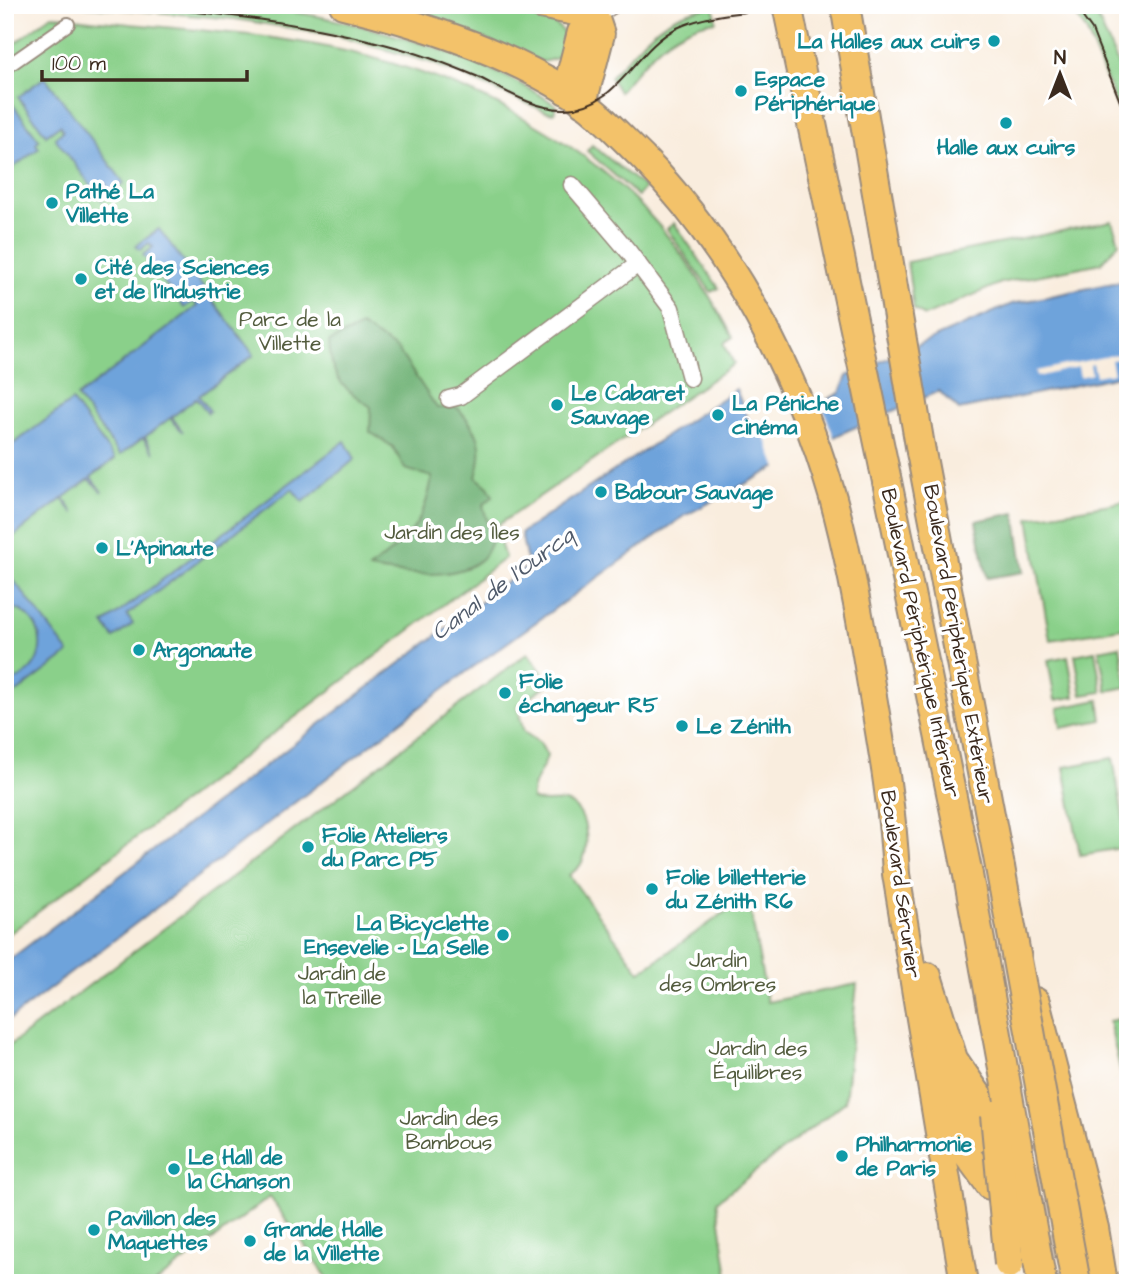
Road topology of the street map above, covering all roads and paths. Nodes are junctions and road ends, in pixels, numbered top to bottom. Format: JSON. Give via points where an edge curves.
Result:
{"nodes":[{"id":1,"x":343,"y":5,"type":"edge"},
{"id":2,"x":540,"y":5,"type":"edge"},
{"id":3,"x":787,"y":5,"type":"edge"},
{"id":4,"x":845,"y":5,"type":"edge"},
{"id":5,"x":604,"y":10,"type":"edge"},
{"id":6,"x":68,"y":24,"type":"dead end"},
{"id":7,"x":5,"y":68,"type":"edge"},
{"id":8,"x":575,"y":97,"type":"junction"},
{"id":9,"x":572,"y":185,"type":"dead end"},
{"id":10,"x":638,"y":264,"type":"junction"},
{"id":11,"x":690,"y":378,"type":"dead end"},
{"id":12,"x":449,"y":399,"type":"dead end"},
{"id":13,"x":893,"y":821,"type":"junction"},
{"id":14,"x":917,"y":930,"type":"junction"},
{"id":15,"x":1014,"y":947,"type":"junction"},
{"id":16,"x":983,"y":959,"type":"junction"},
{"id":17,"x":984,"y":1104,"type":"dead end"},
{"id":18,"x":935,"y":1112,"type":"junction"},
{"id":19,"x":981,"y":1138,"type":"tunnel mouth"},
{"id":20,"x":990,"y":1186,"type":"dead end"},
{"id":21,"x":1010,"y":1273,"type":"edge"},
{"id":22,"x":964,"y":1283,"type":"edge"},
{"id":23,"x":1042,"y":1283,"type":"edge"},
{"id":24,"x":1076,"y":1283,"type":"edge"},
{"id":25,"x":1103,"y":1283,"type":"edge"}],
"edges":[{"from":1,"to":8,"type":"main road","name":"Boulevard Sérurier","via":[[470,44]]},
{"from":2,"to":5,"type":"main road"},
{"from":3,"to":16,"type":"highway","name":"Boulevard Périphérique Intérieur","bridge":true},
{"from":4,"to":15,"type":"highway","name":"Boulevard Périphérique Extérieur","bridge":true,"via":[[921,452]]},
{"from":5,"to":8,"type":"main road","via":[[582,32]]},
{"from":6,"to":7,"type":"street"},
{"from":8,"to":13,"type":"main road","name":"Boulevard Sérurier","via":[[667,183],[714,245],[764,328],[798,403],[829,487],[856,597]]},
{"from":9,"to":10,"type":"street"},
{"from":10,"to":11,"type":"street","via":[[671,308]]},
{"from":10,"to":12,"type":"street","via":[[461,396]]},
{"from":13,"to":14,"type":"main road"},
{"from":13,"to":18,"type":"main road","name":"Boulevard Sérurier","via":[[896,874]]},
{"from":14,"to":17,"type":"main road","via":[[945,1037],[959,1069]]},
{"from":14,"to":19,"type":"main road","via":[[937,1056]]},
{"from":15,"to":24,"type":"highway","name":"Boulevard Périphérique Extérieur","bridge":true},
{"from":15,"to":25,"type":"highway","bridge":true,"via":[[1039,1016],[1094,1228]]},
{"from":16,"to":21,"type":"highway","bridge":true},
{"from":16,"to":23,"type":"highway","name":"Boulevard Périphérique Intérieur","bridge":true},
{"from":18,"to":20,"type":"main road"},
{"from":18,"to":22,"type":"main road","name":"Boulevard Sérurier"}]}
